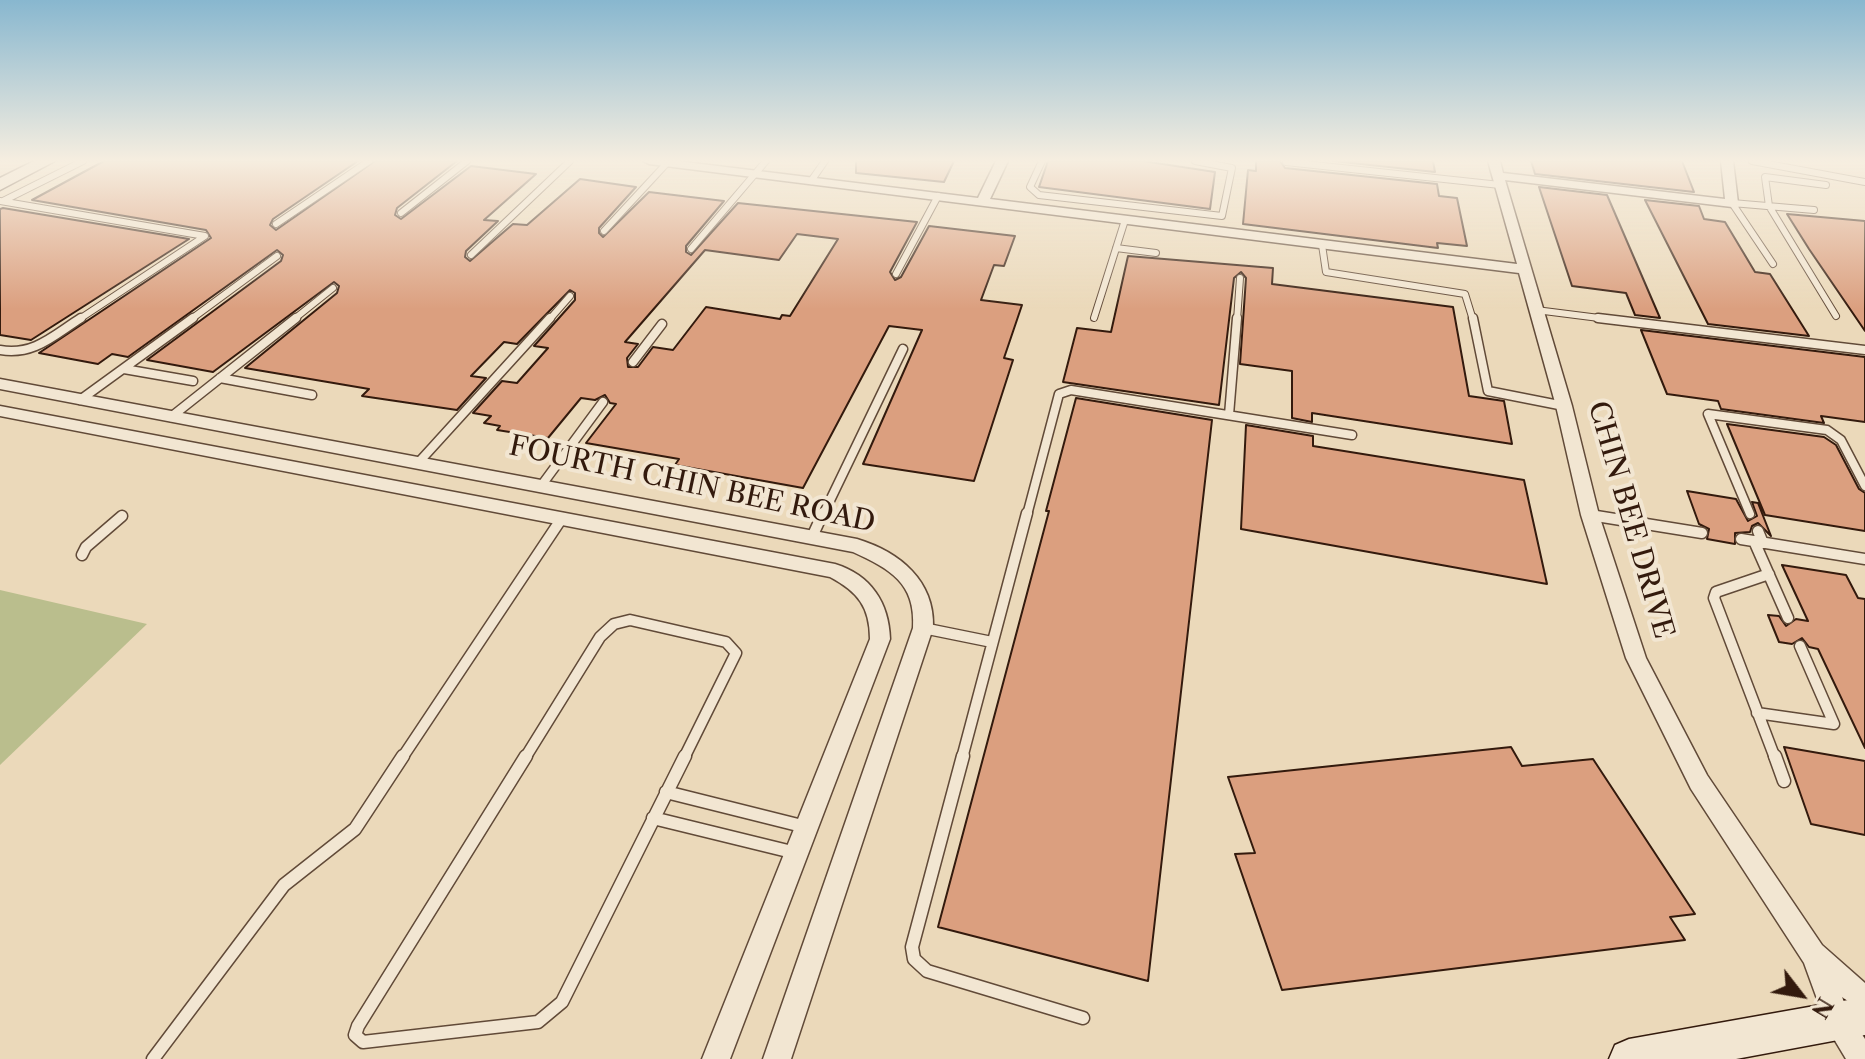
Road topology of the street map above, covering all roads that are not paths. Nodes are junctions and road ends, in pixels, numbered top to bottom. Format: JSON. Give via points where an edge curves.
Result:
{"nodes":[{"id":1,"x":68,"y":210,"type":"edge"},
{"id":2,"x":296,"y":210,"type":"edge"},
{"id":3,"x":404,"y":210,"type":"edge"},
{"id":4,"x":518,"y":210,"type":"edge"},
{"id":5,"x":623,"y":210,"type":"edge"},
{"id":6,"x":724,"y":210,"type":"edge"},
{"id":7,"x":930,"y":210,"type":"edge"},
{"id":8,"x":1053,"y":210,"type":"edge"},
{"id":9,"x":1173,"y":210,"type":"edge"},
{"id":10,"x":1223,"y":210,"type":"edge"},
{"id":11,"x":1507,"y":210,"type":"edge"},
{"id":12,"x":1737,"y":210,"type":"edge"},
{"id":13,"x":1772,"y":210,"type":"edge"},
{"id":14,"x":401,"y":213,"type":"dead end"},
{"id":15,"x":1125,"y":220,"type":"junction"},
{"id":16,"x":276,"y":224,"type":"dead end"},
{"id":17,"x":604,"y":231,"type":"dead end"},
{"id":18,"x":1322,"y":245,"type":"junction"},
{"id":19,"x":1116,"y":248,"type":"junction"},
{"id":20,"x":691,"y":249,"type":"dead end"},
{"id":21,"x":1156,"y":253,"type":"dead end"},
{"id":22,"x":471,"y":255,"type":"dead end"},
{"id":23,"x":277,"y":256,"type":"dead end"},
{"id":24,"x":1773,"y":264,"type":"dead end"},
{"id":25,"x":1523,"y":269,"type":"junction"},
{"id":26,"x":896,"y":274,"type":"dead end"},
{"id":27,"x":1240,"y":278,"type":"dead end"},
{"id":28,"x":333,"y":288,"type":"dead end"},
{"id":29,"x":570,"y":296,"type":"dead end"},
{"id":30,"x":1536,"y":310,"type":"junction"},
{"id":31,"x":1836,"y":316,"type":"dead end"},
{"id":32,"x":1094,"y":318,"type":"dead end"},
{"id":33,"x":662,"y":324,"type":"dead end"},
{"id":34,"x":903,"y":349,"type":"dead end"},
{"id":35,"x":0,"y":350,"type":"edge"},
{"id":36,"x":1865,"y":350,"type":"edge"},
{"id":37,"x":633,"y":362,"type":"dead end"},
{"id":38,"x":124,"y":369,"type":"junction"},
{"id":39,"x":220,"y":378,"type":"junction"},
{"id":40,"x":193,"y":381,"type":"dead end"},
{"id":41,"x":0,"y":384,"type":"edge"},
{"id":42,"x":312,"y":395,"type":"dead end"},
{"id":43,"x":80,"y":400,"type":"junction"},
{"id":44,"x":603,"y":402,"type":"dead end"},
{"id":45,"x":1564,"y":406,"type":"junction"},
{"id":46,"x":0,"y":411,"type":"edge"},
{"id":47,"x":1229,"y":415,"type":"junction"},
{"id":48,"x":171,"y":417,"type":"junction"},
{"id":49,"x":1352,"y":435,"type":"dead end"},
{"id":50,"x":419,"y":462,"type":"junction"},
{"id":51,"x":541,"y":486,"type":"junction"},
{"id":52,"x":1865,"y":486,"type":"edge"},
{"id":53,"x":1750,"y":514,"type":"dead end"},
{"id":54,"x":1590,"y":515,"type":"junction"},
{"id":55,"x":122,"y":516,"type":"dead end"},
{"id":56,"x":562,"y":518,"type":"junction"},
{"id":57,"x":1702,"y":533,"type":"dead end"},
{"id":58,"x":812,"y":537,"type":"junction"},
{"id":59,"x":1741,"y":539,"type":"dead end"},
{"id":60,"x":1759,"y":539,"type":"junction"},
{"id":61,"x":82,"y":555,"type":"dead end"},
{"id":62,"x":1865,"y":559,"type":"edge"},
{"id":63,"x":1769,"y":574,"type":"junction"},
{"id":64,"x":1788,"y":618,"type":"dead end"},
{"id":65,"x":923,"y":628,"type":"junction"},
{"id":66,"x":992,"y":642,"type":"junction"},
{"id":67,"x":1800,"y":646,"type":"dead end"},
{"id":68,"x":1757,"y":713,"type":"junction"},
{"id":69,"x":1784,"y":781,"type":"dead end"},
{"id":70,"x":666,"y":792,"type":"junction"},
{"id":71,"x":653,"y":818,"type":"junction"},
{"id":72,"x":807,"y":828,"type":"junction"},
{"id":73,"x":796,"y":853,"type":"junction"},
{"id":74,"x":1856,"y":1012,"type":"edge"},
{"id":75,"x":1083,"y":1018,"type":"dead end"},
{"id":76,"x":153,"y":1059,"type":"edge"},
{"id":77,"x":716,"y":1059,"type":"edge"},
{"id":78,"x":777,"y":1059,"type":"edge"},
{"id":79,"x":1629,"y":1059,"type":"edge"},
{"id":80,"x":1862,"y":1059,"type":"edge"}],
"edges":[{"from":1,"to":35,"type":"lane","via":[[205,236],[32,350]]},
{"from":2,"to":16,"type":"lane"},
{"from":3,"to":14,"type":"lane"},
{"from":4,"to":22,"type":"lane"},
{"from":5,"to":17,"type":"lane"},
{"from":6,"to":20,"type":"lane"},
{"from":7,"to":26,"type":"lane"},
{"from":8,"to":15,"type":"street"},
{"from":9,"to":10,"type":"lane","via":[[1222,216]]},
{"from":11,"to":25,"type":"street","name":"CHIN BEE DRIVE"},
{"from":12,"to":24,"type":"lane"},
{"from":13,"to":31,"type":"lane"},
{"from":15,"to":18,"type":"street"},
{"from":15,"to":19,"type":"lane"},
{"from":18,"to":25,"type":"street"},
{"from":18,"to":45,"type":"lane","via":[[1326,272],[1465,294],[1488,391]]},
{"from":19,"to":21,"type":"lane"},
{"from":19,"to":32,"type":"lane"},
{"from":23,"to":38,"type":"lane"},
{"from":25,"to":30,"type":"street","name":"CHIN BEE DRIVE"},
{"from":27,"to":47,"type":"lane"},
{"from":28,"to":39,"type":"lane"},
{"from":29,"to":50,"type":"lane"},
{"from":30,"to":36,"type":"lane"},
{"from":30,"to":45,"type":"street","name":"CHIN BEE DRIVE"},
{"from":33,"to":37,"type":"lane"},
{"from":34,"to":58,"type":"lane"},
{"from":38,"to":40,"type":"lane"},
{"from":38,"to":43,"type":"lane"},
{"from":39,"to":42,"type":"lane"},
{"from":39,"to":48,"type":"lane"},
{"from":41,"to":43,"type":"street","name":"FOURTH CHIN BEE ROAD"},
{"from":43,"to":48,"type":"street","name":"FOURTH CHIN BEE ROAD"},
{"from":44,"to":51,"type":"lane"},
{"from":45,"to":54,"type":"street","name":"CHIN BEE DRIVE"},
{"from":46,"to":56,"type":"street","name":"FOURTH CHIN BEE ROAD"},
{"from":47,"to":49,"type":"lane"},
{"from":47,"to":66,"type":"lane","via":[[1060,392]]},
{"from":48,"to":50,"type":"street","name":"FOURTH CHIN BEE ROAD"},
{"from":50,"to":51,"type":"street","name":"FOURTH CHIN BEE ROAD"},
{"from":51,"to":58,"type":"street","name":"FOURTH CHIN BEE ROAD"},
{"from":52,"to":53,"type":"lane","via":[[1841,440],[1827,430],[1708,414]]},
{"from":54,"to":57,"type":"lane"},
{"from":54,"to":74,"type":"street","name":"CHIN BEE DRIVE","via":[[1636,658],[1669,728],[1699,782]]},
{"from":55,"to":61,"type":"lane"},
{"from":56,"to":72,"type":"street","name":"FOURTH CHIN BEE ROAD","via":[[835,571],[860,583],[881,622],[880,639]]},
{"from":56,"to":76,"type":"lane","via":[[355,829],[284,885]]},
{"from":58,"to":65,"type":"street","name":"FOURTH CHIN BEE ROAD","via":[[857,546],[904,571],[925,603]]},
{"from":59,"to":60,"type":"lane"},
{"from":60,"to":62,"type":"lane"},
{"from":60,"to":63,"type":"lane"},
{"from":63,"to":64,"type":"lane"},
{"from":63,"to":68,"type":"lane","via":[[1716,592],[1714,598]]},
{"from":65,"to":66,"type":"lane"},
{"from":65,"to":78,"type":"street","name":"FOURTH CHIN BEE ROAD"},
{"from":66,"to":75,"type":"lane","via":[[914,933],[914,959],[927,971]]},
{"from":67,"to":68,"type":"lane","via":[[1834,724]]},
{"from":68,"to":69,"type":"lane"},
{"from":70,"to":71,"type":"lane"},
{"from":70,"to":71,"type":"lane","via":[[735,658],[735,648],[621,621],[600,637],[355,1035],[372,1043],[548,1017],[562,1002]]},
{"from":70,"to":72,"type":"lane"},
{"from":71,"to":73,"type":"lane"},
{"from":72,"to":73,"type":"street","name":"FOURTH CHIN BEE ROAD"},
{"from":73,"to":77,"type":"street","name":"FOURTH CHIN BEE ROAD"},
{"from":74,"to":79,"type":"main road"},
{"from":74,"to":80,"type":"street","name":"CHIN BEE DRIVE"}]}
